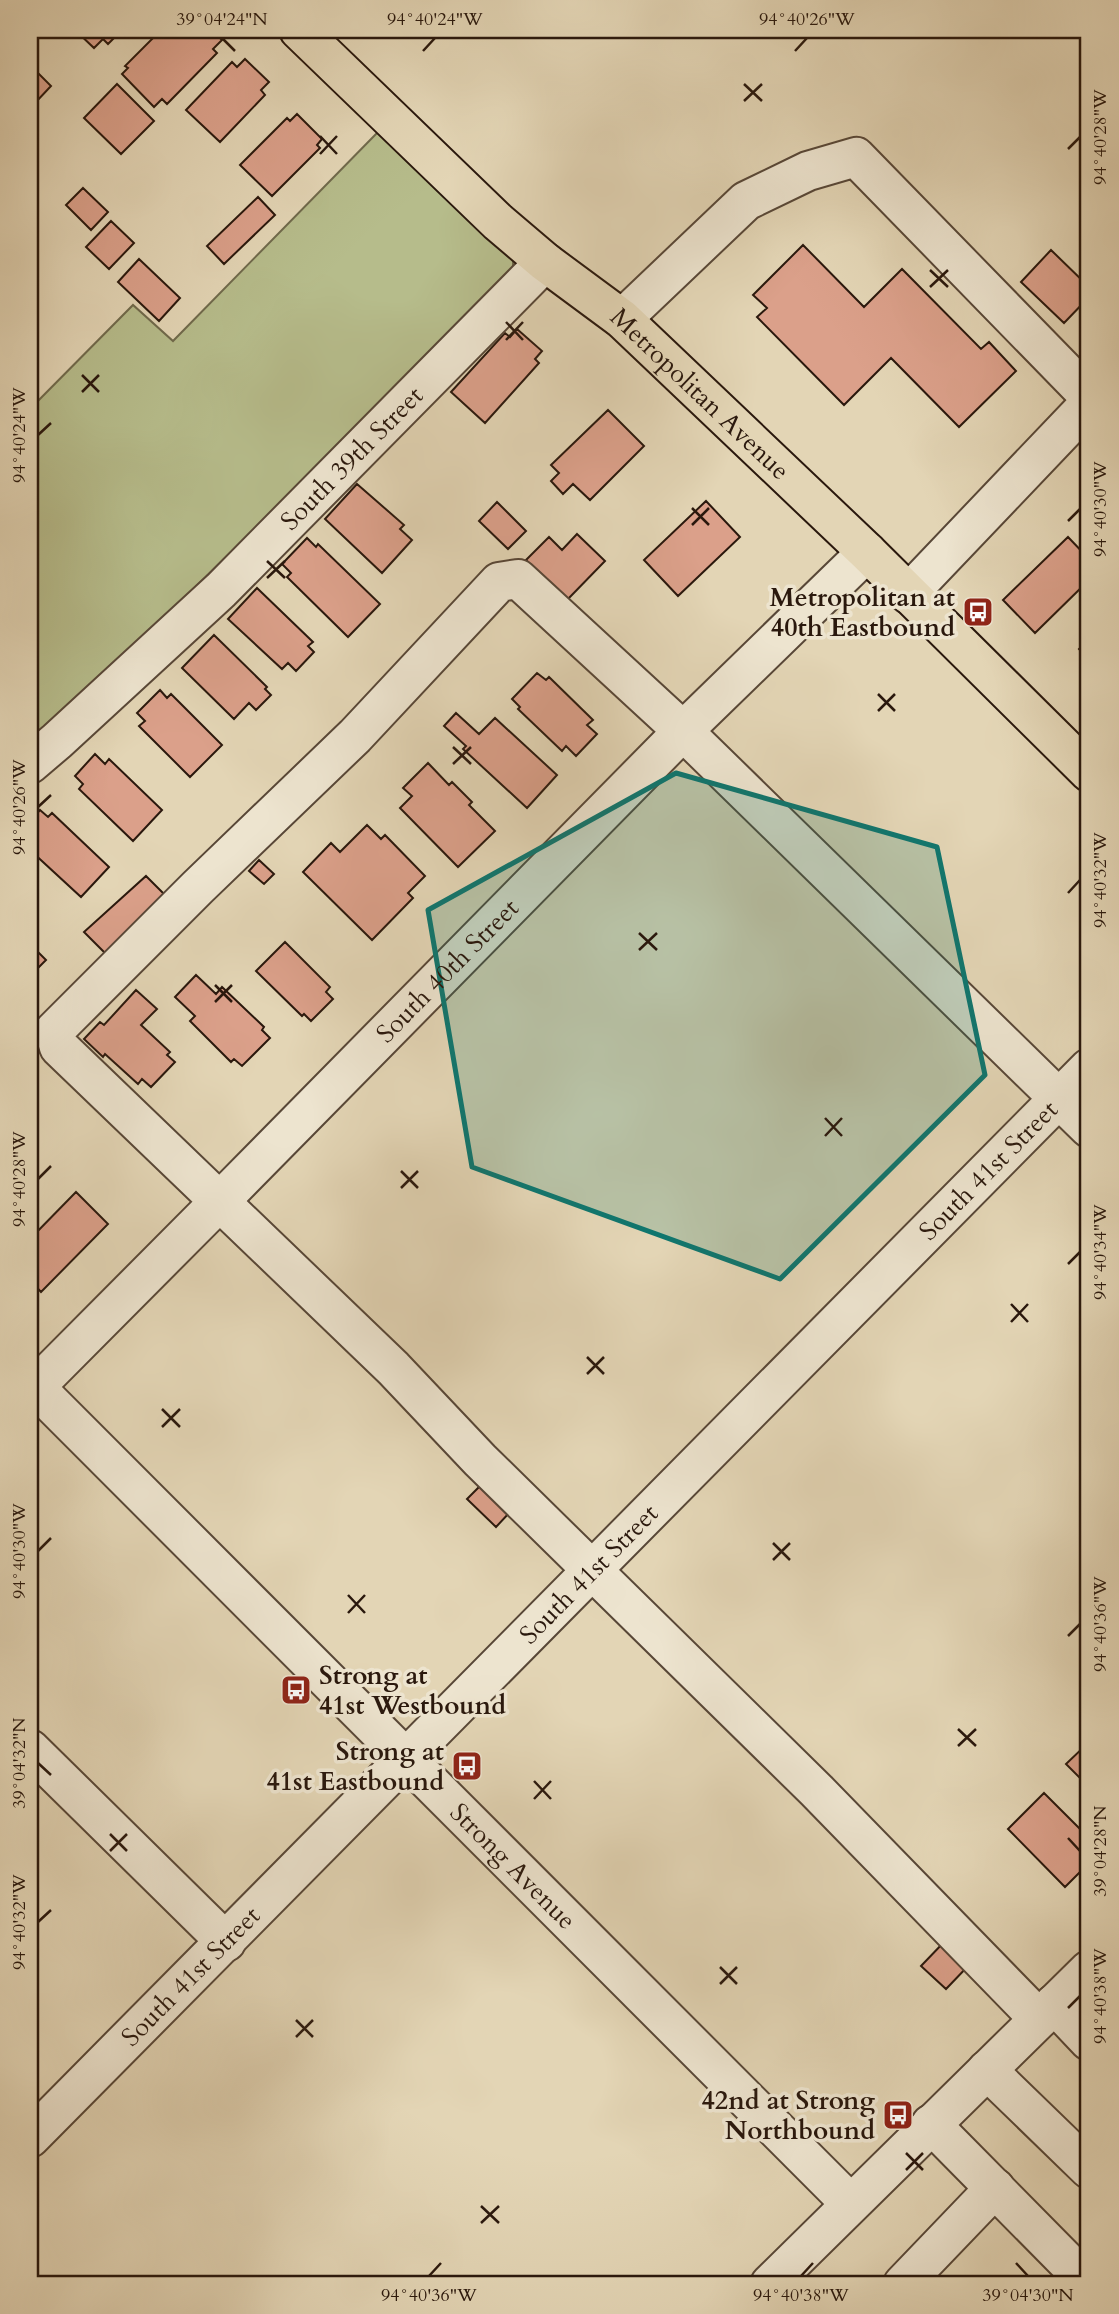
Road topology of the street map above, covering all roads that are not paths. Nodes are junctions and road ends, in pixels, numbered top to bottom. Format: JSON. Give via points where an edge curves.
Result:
{"nodes":[{"id":1,"x":299,"y":30,"type":"edge"},
{"id":2,"x":545,"y":262,"type":"junction"},
{"id":3,"x":622,"y":319,"type":"junction"},
{"id":4,"x":1089,"y":396,"type":"edge"},
{"id":5,"x":1089,"y":404,"type":"edge"},
{"id":6,"x":867,"y":552,"type":"junction"},
{"id":7,"x":908,"y":594,"type":"junction"},
{"id":8,"x":683,"y":731,"type":"junction"},
{"id":9,"x":30,"y":764,"type":"edge"},
{"id":10,"x":1089,"y":772,"type":"edge"},
{"id":11,"x":1089,"y":1068,"type":"edge"},
{"id":12,"x":1059,"y":1099,"type":"junction"},
{"id":13,"x":1089,"y":1128,"type":"edge"},
{"id":14,"x":220,"y":1201,"type":"junction"},
{"id":15,"x":32,"y":1387,"type":"edge"},
{"id":16,"x":592,"y":1572,"type":"junction"},
{"id":17,"x":33,"y":1759,"type":"edge"},
{"id":18,"x":407,"y":1759,"type":"junction"},
{"id":19,"x":226,"y":1942,"type":"junction"},
{"id":20,"x":1089,"y":1969,"type":"edge"},
{"id":21,"x":1047,"y":2011,"type":"junction"},
{"id":22,"x":1089,"y":2040,"type":"edge"},
{"id":23,"x":987,"y":2070,"type":"junction"},
{"id":24,"x":932,"y":2124,"type":"junction"},
{"id":25,"x":30,"y":2138,"type":"edge"},
{"id":26,"x":1089,"y":2169,"type":"edge"},
{"id":27,"x":995,"y":2188,"type":"junction"},
{"id":28,"x":850,"y":2203,"type":"junction"},
{"id":29,"x":770,"y":2284,"type":"edge"},
{"id":30,"x":903,"y":2284,"type":"edge"},
{"id":31,"x":1089,"y":2284,"type":"edge"}],
"edges":[{"from":1,"to":2,"type":"main road","name":"Metropolitan Avenue"},
{"from":2,"to":3,"type":"main road","name":"Metropolitan Avenue"},
{"from":2,"to":9,"type":"street","name":"South 39th Street","via":[[221,590]]},
{"from":3,"to":4,"type":"street","via":[[746,201],[808,171],[856,157]]},
{"from":3,"to":6,"type":"main road","name":"Metropolitan Avenue"},
{"from":5,"to":7,"type":"street"},
{"from":6,"to":7,"type":"main road","name":"Metropolitan Avenue"},
{"from":6,"to":8,"type":"street","name":"South 40th Street"},
{"from":7,"to":10,"type":"main road","name":"Metropolitan Avenue"},
{"from":8,"to":12,"type":"street"},
{"from":8,"to":14,"type":"street","name":"South 40th Street"},
{"from":8,"to":14,"type":"street","via":[[518,579],[499,582],[355,736],[54,1031],[59,1047]]},
{"from":11,"to":12,"type":"street","name":"South 41st Street"},
{"from":12,"to":13,"type":"street"},
{"from":12,"to":16,"type":"street","name":"South 41st Street"},
{"from":14,"to":15,"type":"street","name":"South 40th Street"},
{"from":14,"to":16,"type":"street","via":[[393,1368]]},
{"from":15,"to":18,"type":"street","name":"Strong Avenue"},
{"from":16,"to":18,"type":"street","name":"South 41st Street"},
{"from":16,"to":21,"type":"street"},
{"from":17,"to":19,"type":"street"},
{"from":18,"to":19,"type":"street","name":"South 41st Street"},
{"from":18,"to":28,"type":"street","name":"Strong Avenue"},
{"from":19,"to":25,"type":"street","name":"South 41st Street"},
{"from":20,"to":21,"type":"street"},
{"from":21,"to":22,"type":"street"},
{"from":21,"to":23,"type":"street"},
{"from":23,"to":24,"type":"street"},
{"from":23,"to":26,"type":"street"},
{"from":24,"to":27,"type":"street"},
{"from":24,"to":28,"type":"street"},
{"from":27,"to":30,"type":"street"},
{"from":27,"to":31,"type":"street"},
{"from":28,"to":29,"type":"street"}]}
